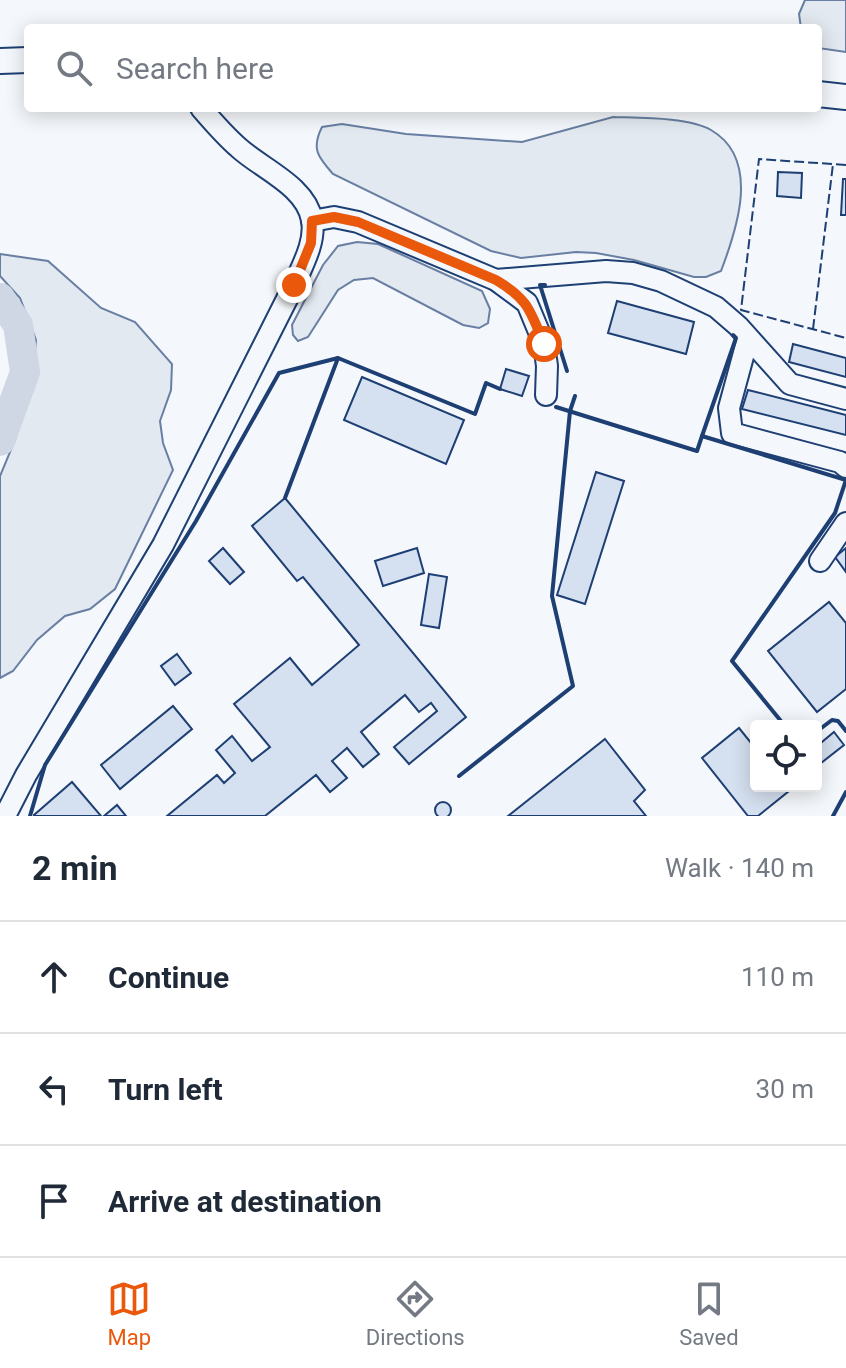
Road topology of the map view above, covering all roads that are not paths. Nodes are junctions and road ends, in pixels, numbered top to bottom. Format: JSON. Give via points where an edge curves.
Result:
{"nodes":[{"id":1,"x":24,"y":60,"type":"edge"},
{"id":2,"x":0,"y":61,"type":"edge"},
{"id":3,"x":822,"y":94,"type":"edge"},
{"id":4,"x":846,"y":97,"type":"edge"},
{"id":5,"x":205,"y":112,"type":"edge"},
{"id":6,"x":312,"y":221,"type":"junction"},
{"id":7,"x":496,"y":280,"type":"junction"},
{"id":8,"x":748,"y":338,"type":"junction"},
{"id":9,"x":546,"y":395,"type":"dead end"},
{"id":10,"x":846,"y":399,"type":"edge"},
{"id":11,"x":844,"y":463,"type":"edge"},
{"id":12,"x":846,"y":523,"type":"edge"},
{"id":13,"x":820,"y":561,"type":"dead end"},
{"id":14,"x":5,"y":810,"type":"edge"}],
"edges":[{"from":1,"to":2,"type":"main road"},
{"from":3,"to":4,"type":"main road"},
{"from":5,"to":6,"type":"street","via":[[239,149],[293,189]]},
{"from":6,"to":7,"type":"street","via":[[334,217],[358,222]]},
{"from":6,"to":14,"type":"street","via":[[311,243],[294,285],[163,545]]},
{"from":7,"to":8,"type":"street","via":[[633,273],[716,307]]},
{"from":7,"to":9,"type":"street","via":[[527,303],[544,344]]},
{"from":8,"to":10,"type":"street","via":[[790,384]]},
{"from":8,"to":11,"type":"street","via":[[729,408],[732,433]]},
{"from":12,"to":13,"type":"street"}]}
